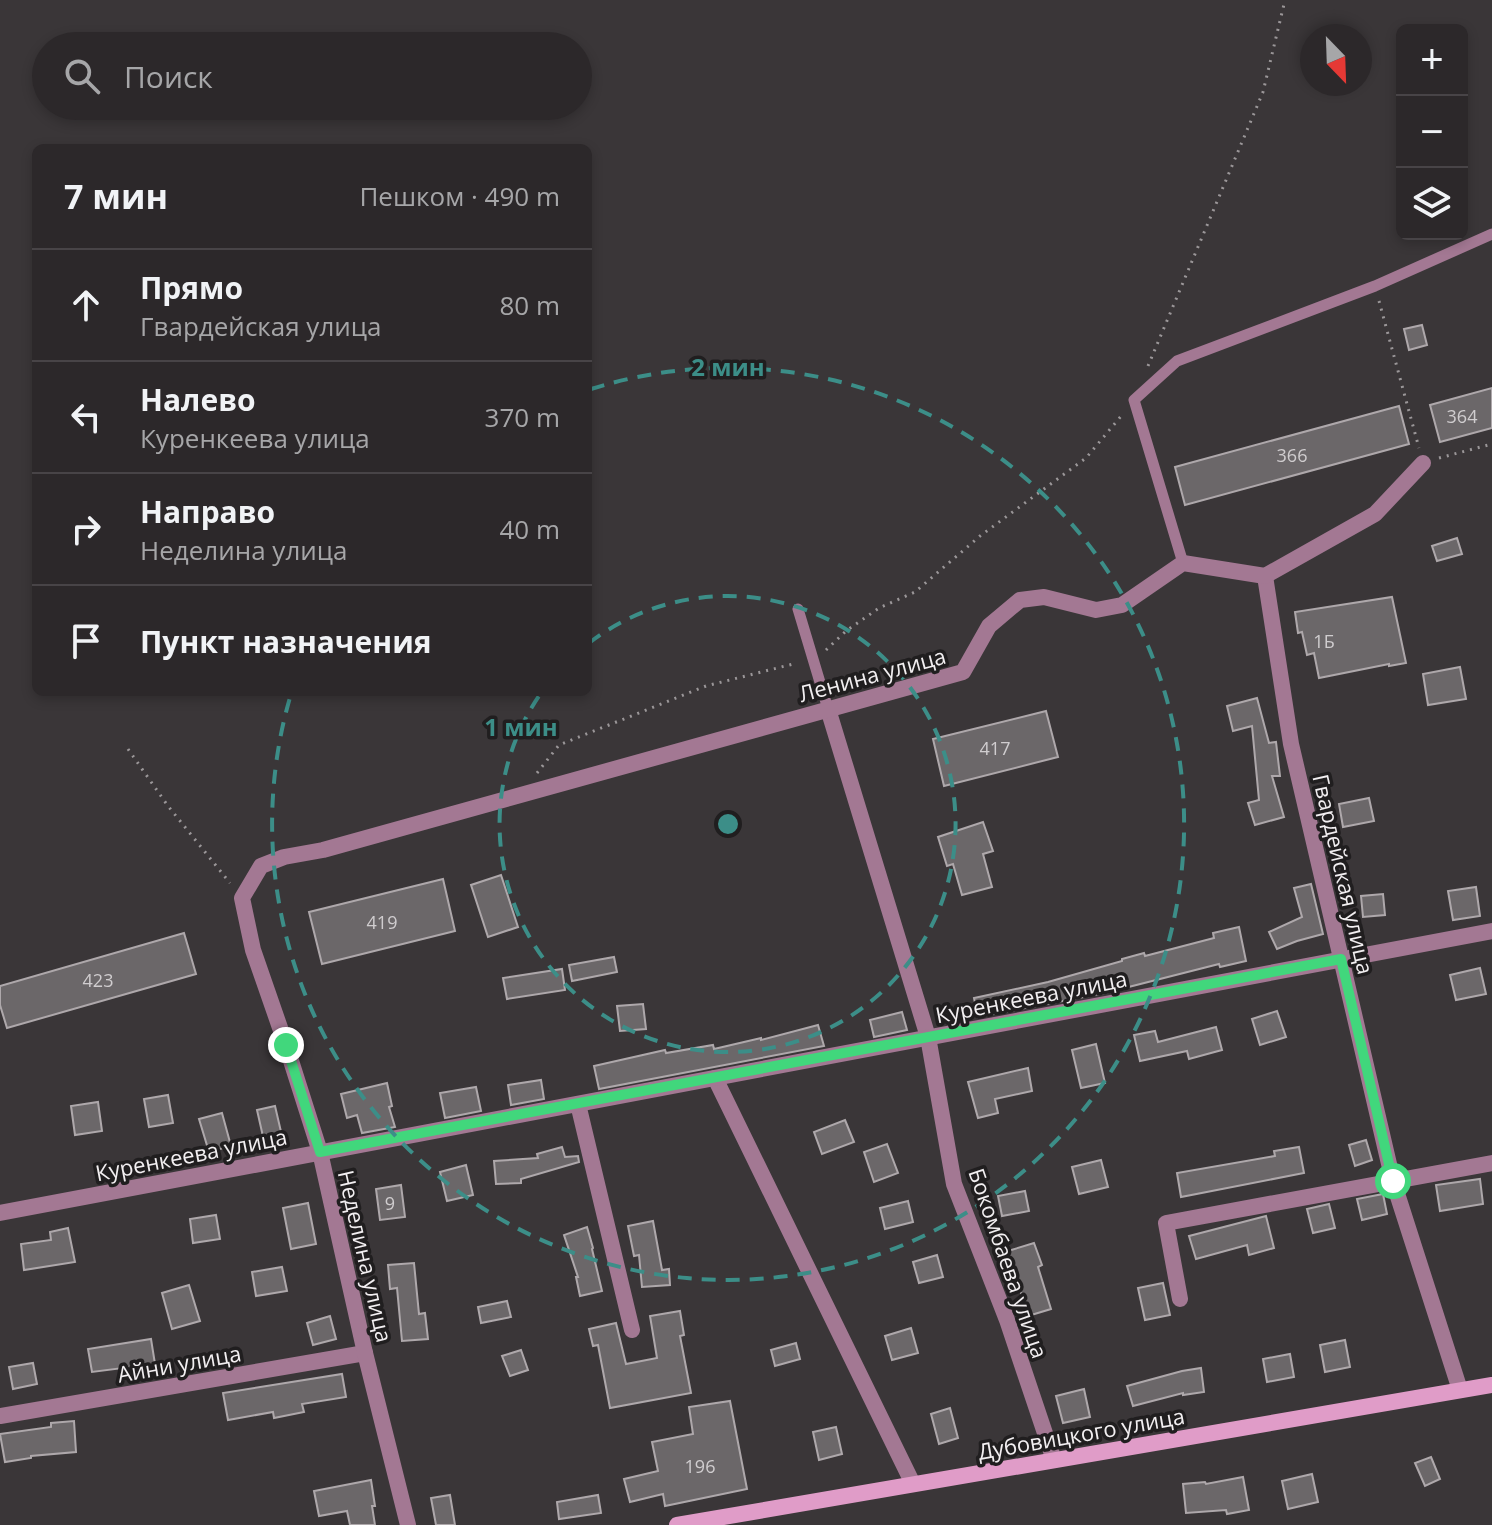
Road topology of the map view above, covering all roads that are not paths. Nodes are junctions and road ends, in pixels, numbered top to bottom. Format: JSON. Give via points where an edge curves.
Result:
{"nodes":[{"id":1,"x":1492,"y":234,"type":"edge"},
{"id":2,"x":1423,"y":463,"type":"road end"},
{"id":3,"x":1183,"y":563,"type":"junction"},
{"id":4,"x":1265,"y":576,"type":"junction"},
{"id":5,"x":798,"y":609,"type":"dead end"},
{"id":6,"x":828,"y":709,"type":"junction"},
{"id":7,"x":242,"y":898,"type":"joint"},
{"id":8,"x":1492,"y":931,"type":"edge"},
{"id":9,"x":1341,"y":959,"type":"junction"},
{"id":10,"x":928,"y":1037,"type":"junction"},
{"id":11,"x":715,"y":1078,"type":"junction"},
{"id":12,"x":578,"y":1104,"type":"junction"},
{"id":13,"x":320,"y":1152,"type":"junction"},
{"id":14,"x":1492,"y":1163,"type":"edge"},
{"id":15,"x":1393,"y":1181,"type":"junction"},
{"id":16,"x":0,"y":1213,"type":"edge"},
{"id":17,"x":1180,"y":1299,"type":"dead end"},
{"id":18,"x":632,"y":1330,"type":"dead end"},
{"id":19,"x":365,"y":1353,"type":"junction"},
{"id":20,"x":1492,"y":1385,"type":"edge"},
{"id":21,"x":1460,"y":1390,"type":"junction"},
{"id":22,"x":0,"y":1416,"type":"edge"},
{"id":23,"x":1054,"y":1460,"type":"junction"},
{"id":24,"x":913,"y":1484,"type":"junction"},
{"id":25,"x":408,"y":1525,"type":"edge"},
{"id":26,"x":677,"y":1525,"type":"edge"}],
"edges":[{"from":1,"to":3,"type":"lane","via":[[1375,286],[1177,361],[1134,400]]},
{"from":2,"to":4,"type":"street","via":[[1375,514]]},
{"from":3,"to":4,"type":"street"},
{"from":3,"to":6,"type":"street","name":"Ленина улица","via":[[1122,605],[1096,610],[1044,597],[1020,600],[989,626],[963,672]]},
{"from":4,"to":9,"type":"street","name":"Гвардейская улица","via":[[1291,744]]},
{"from":5,"to":6,"type":"lane"},
{"from":6,"to":7,"type":"street","name":"Ленина улица","via":[[284,857],[261,866]]},
{"from":6,"to":10,"type":"street","name":"Бокомбаева улица"},
{"from":7,"to":13,"type":"street","name":"Неделина улица","via":[[253,950]]},
{"from":8,"to":9,"type":"street","name":"Куренкеева улица"},
{"from":9,"to":10,"type":"street","name":"Куренкеева улица"},
{"from":9,"to":15,"type":"street","name":"Гвардейская улица"},
{"from":10,"to":11,"type":"street","name":"Куренкеева улица"},
{"from":10,"to":23,"type":"street","name":"Бокомбаева улица","via":[[954,1184]]},
{"from":11,"to":12,"type":"street","name":"Куренкеева улица"},
{"from":11,"to":24,"type":"street"},
{"from":12,"to":13,"type":"street","name":"Куренкеева улица"},
{"from":12,"to":18,"type":"street"},
{"from":13,"to":16,"type":"street","name":"Куренкеева улица"},
{"from":13,"to":19,"type":"street","name":"Неделина улица"},
{"from":14,"to":15,"type":"street"},
{"from":15,"to":17,"type":"street","via":[[1166,1223]]},
{"from":15,"to":21,"type":"street","name":"Гвардейская улица"},
{"from":19,"to":22,"type":"street","name":"Айни улица"},
{"from":19,"to":25,"type":"street","name":"Неделина улица"},
{"from":20,"to":21,"type":"street","name":"Дубовицкого улица"},
{"from":21,"to":23,"type":"street","name":"Дубовицкого улица"},
{"from":23,"to":24,"type":"street","name":"Дубовицкого улица"},
{"from":24,"to":26,"type":"street","name":"Дубовицкого улица"}]}
